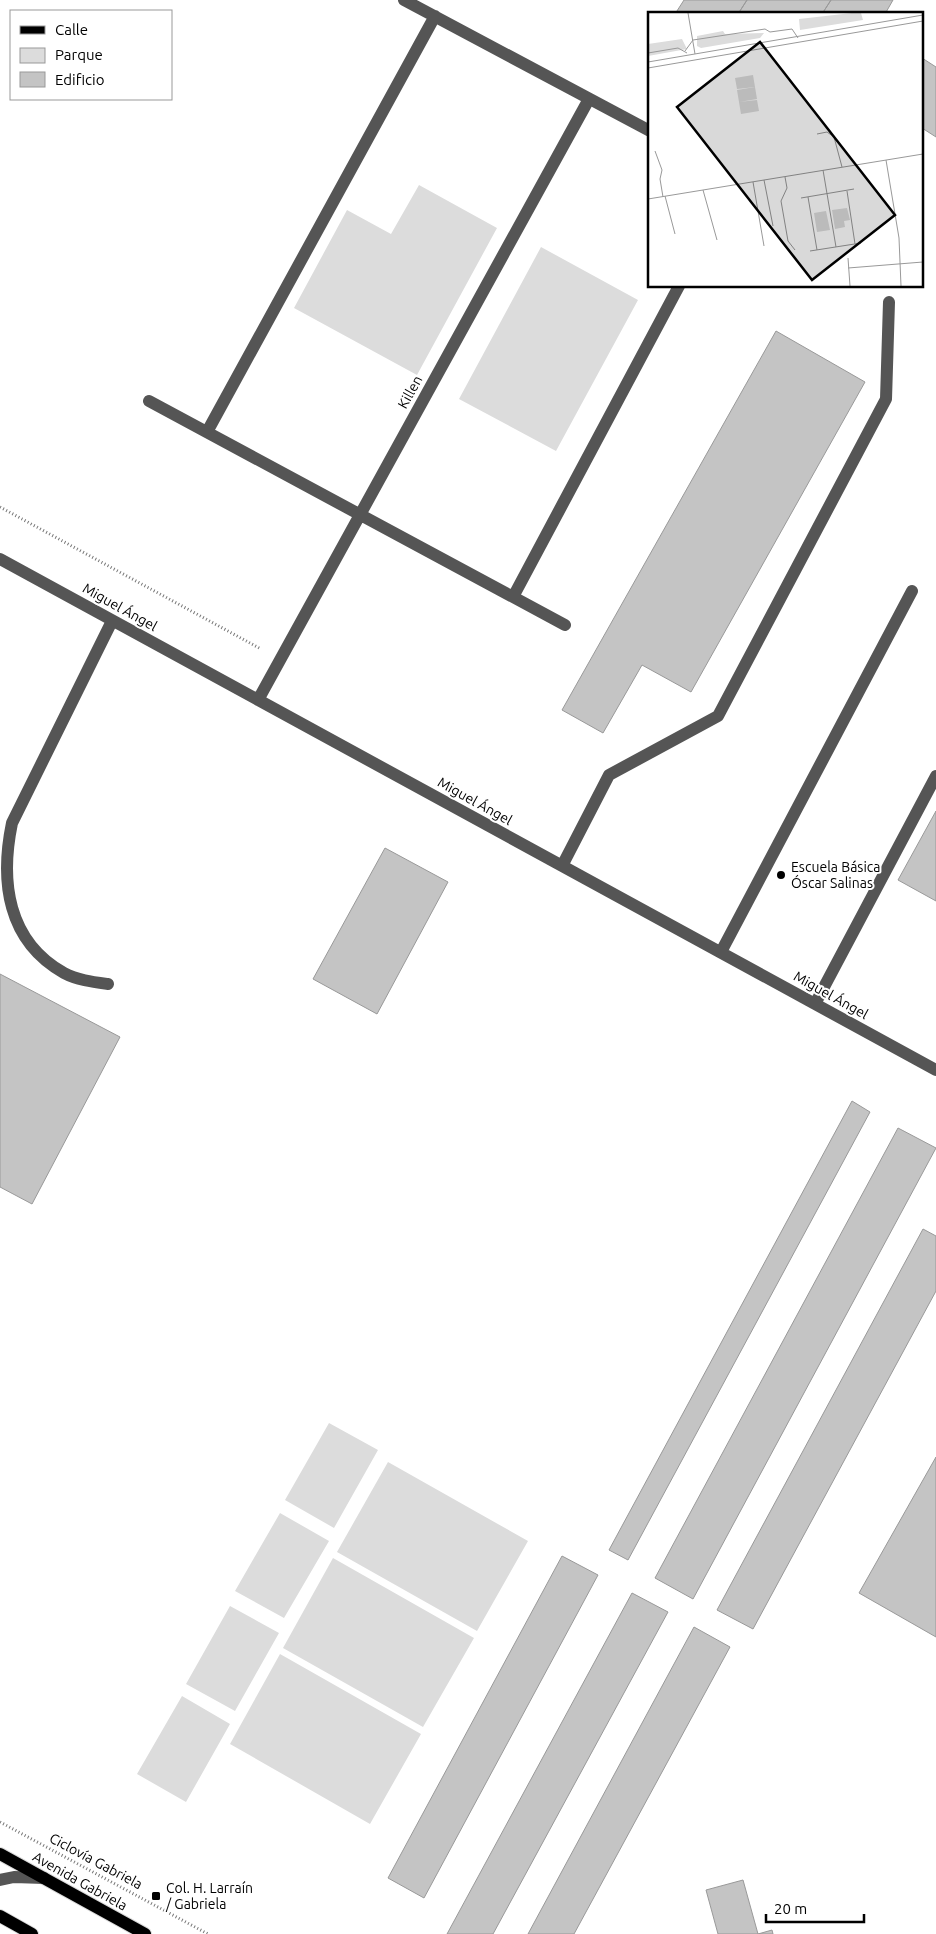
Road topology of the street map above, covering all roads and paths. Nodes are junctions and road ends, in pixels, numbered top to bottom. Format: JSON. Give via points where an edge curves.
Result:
{"nodes":[{"id":1,"x":404,"y":0,"type":"edge"},
{"id":2,"x":435,"y":16,"type":"junction"},
{"id":3,"x":589,"y":99,"type":"junction"},
{"id":4,"x":648,"y":130,"type":"edge"},
{"id":5,"x":678,"y":288,"type":"edge"},
{"id":6,"x":889,"y":302,"type":"dead end"},
{"id":7,"x":149,"y":401,"type":"dead end"},
{"id":8,"x":207,"y":432,"type":"junction"},
{"id":9,"x":0,"y":508,"type":"edge"},
{"id":10,"x":360,"y":515,"type":"junction"},
{"id":11,"x":0,"y":559,"type":"edge"},
{"id":12,"x":912,"y":591,"type":"dead end"},
{"id":13,"x":513,"y":597,"type":"junction"},
{"id":14,"x":112,"y":621,"type":"junction"},
{"id":15,"x":565,"y":625,"type":"dead end"},
{"id":16,"x":281,"y":659,"type":"junction"},
{"id":17,"x":258,"y":700,"type":"junction"},
{"id":18,"x":936,"y":776,"type":"edge"},
{"id":19,"x":562,"y":866,"type":"junction"},
{"id":20,"x":721,"y":952,"type":"junction"},
{"id":21,"x":108,"y":984,"type":"dead end"},
{"id":22,"x":814,"y":1004,"type":"junction"},
{"id":23,"x":936,"y":1070,"type":"edge"},
{"id":24,"x":0,"y":1822,"type":"edge"},
{"id":25,"x":0,"y":1854,"type":"edge"},
{"id":26,"x":44,"y":1878,"type":"junction"},
{"id":27,"x":0,"y":1880,"type":"edge"},
{"id":28,"x":0,"y":1916,"type":"edge"},
{"id":29,"x":32,"y":1934,"type":"edge"},
{"id":30,"x":144,"y":1934,"type":"edge"},
{"id":31,"x":208,"y":1934,"type":"edge"}],
"edges":[{"from":1,"to":2,"type":"street"},
{"from":2,"to":3,"type":"street"},
{"from":2,"to":8,"type":"street"},
{"from":3,"to":4,"type":"street"},
{"from":3,"to":10,"type":"street","name":"Killen"},
{"from":5,"to":13,"type":"street"},
{"from":6,"to":19,"type":"street","via":[[886,399],[718,716],[609,775]]},
{"from":7,"to":8,"type":"street"},
{"from":8,"to":10,"type":"street"},
{"from":9,"to":16,"type":"path"},
{"from":10,"to":13,"type":"street"},
{"from":10,"to":16,"type":"street","name":"Killen"},
{"from":11,"to":14,"type":"street","name":"Miguel Ángel"},
{"from":12,"to":20,"type":"street"},
{"from":13,"to":15,"type":"street"},
{"from":14,"to":17,"type":"street","name":"Miguel Ángel"},
{"from":14,"to":21,"type":"street","via":[[12,823],[5,873],[11,909],[30,945],[65,973],[86,981]]},
{"from":16,"to":17,"type":"street","name":"Killen"},
{"from":17,"to":19,"type":"street","name":"Miguel Ángel"},
{"from":18,"to":22,"type":"street"},
{"from":19,"to":20,"type":"street","name":"Miguel Ángel"},
{"from":20,"to":22,"type":"street","name":"Miguel Ángel"},
{"from":22,"to":23,"type":"street","name":"Miguel Ángel"},
{"from":24,"to":31,"type":"path","name":"Ciclovía Gabriela"},
{"from":25,"to":26,"type":"main road","name":"Avenida Gabriela"},
{"from":26,"to":27,"type":"street"},
{"from":26,"to":30,"type":"main road","name":"Avenida Gabriela"},
{"from":28,"to":29,"type":"main road"}]}
